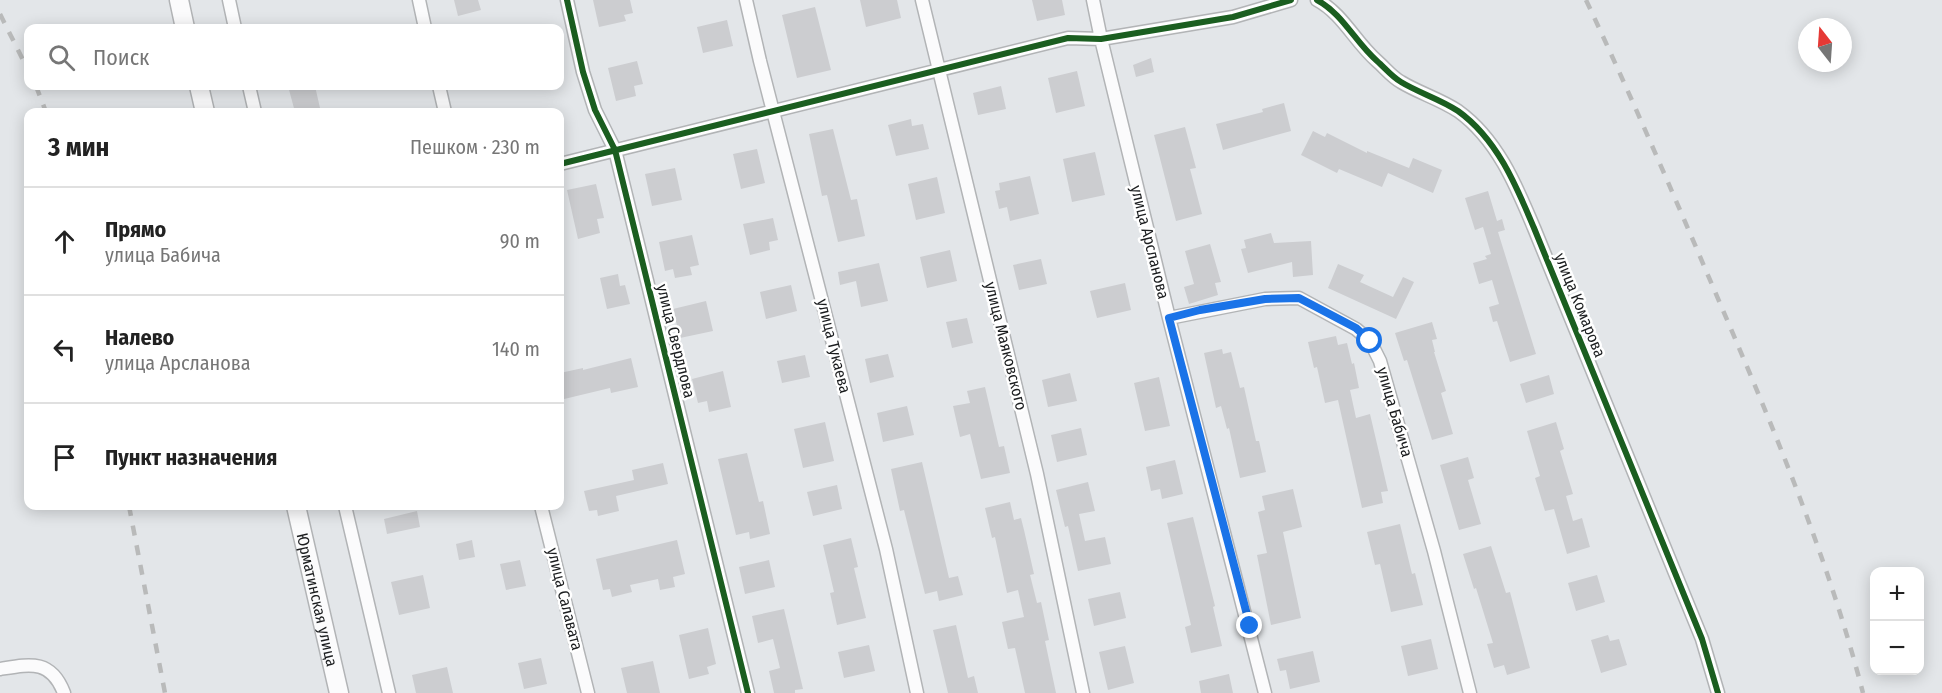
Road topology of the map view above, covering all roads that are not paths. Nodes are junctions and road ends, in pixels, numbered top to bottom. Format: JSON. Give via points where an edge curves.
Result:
{"nodes":[{"id":1,"x":179,"y":0,"type":"edge"},
{"id":2,"x":229,"y":0,"type":"edge"},
{"id":3,"x":419,"y":0,"type":"edge"},
{"id":4,"x":567,"y":0,"type":"edge"},
{"id":5,"x":746,"y":0,"type":"edge"},
{"id":6,"x":922,"y":0,"type":"edge"},
{"id":7,"x":1093,"y":0,"type":"edge"},
{"id":8,"x":1291,"y":0,"type":"edge"},
{"id":9,"x":1317,"y":0,"type":"edge"},
{"id":10,"x":184,"y":24,"type":"edge"},
{"id":11,"x":234,"y":24,"type":"edge"},
{"id":12,"x":425,"y":24,"type":"edge"},
{"id":13,"x":1101,"y":39,"type":"junction"},
{"id":14,"x":939,"y":70,"type":"junction"},
{"id":15,"x":200,"y":90,"type":"edge"},
{"id":16,"x":250,"y":90,"type":"edge"},
{"id":17,"x":440,"y":90,"type":"edge"},
{"id":18,"x":204,"y":108,"type":"edge"},
{"id":19,"x":254,"y":108,"type":"edge"},
{"id":20,"x":444,"y":108,"type":"edge"},
{"id":21,"x":774,"y":112,"type":"junction"},
{"id":22,"x":615,"y":150,"type":"junction"},
{"id":23,"x":564,"y":163,"type":"edge"},
{"id":24,"x":1169,"y":318,"type":"junction"},
{"id":25,"x":297,"y":510,"type":"edge"},
{"id":26,"x":346,"y":510,"type":"edge"},
{"id":27,"x":542,"y":510,"type":"edge"},
{"id":28,"x":0,"y":669,"type":"edge"},
{"id":29,"x":64,"y":693,"type":"edge"},
{"id":30,"x":339,"y":693,"type":"edge"},
{"id":31,"x":389,"y":693,"type":"edge"},
{"id":32,"x":588,"y":693,"type":"edge"},
{"id":33,"x":748,"y":693,"type":"edge"},
{"id":34,"x":917,"y":693,"type":"edge"},
{"id":35,"x":1083,"y":693,"type":"edge"},
{"id":36,"x":1265,"y":693,"type":"edge"},
{"id":37,"x":1470,"y":693,"type":"edge"},
{"id":38,"x":1718,"y":693,"type":"edge"}],
"edges":[{"from":1,"to":10,"type":"main road"},
{"from":2,"to":11,"type":"street"},
{"from":3,"to":12,"type":"street"},
{"from":4,"to":22,"type":"street","name":"улица Свердлова","via":[[595,110]]},
{"from":5,"to":21,"type":"street","name":"улица Тукаева"},
{"from":6,"to":14,"type":"street","name":"улица Маяковского"},
{"from":7,"to":13,"type":"street","name":"улица Арсланова"},
{"from":8,"to":13,"type":"street","via":[[1233,17]]},
{"from":9,"to":38,"type":"street","name":"улица Комарова","via":[[1331,7],[1400,82],[1458,111],[1474,124],[1500,157],[1517,187],[1702,639]]},
{"from":13,"to":14,"type":"street","via":[[1068,38]]},
{"from":13,"to":24,"type":"street","name":"улица Арсланова"},
{"from":14,"to":21,"type":"street"},
{"from":14,"to":35,"type":"street","name":"улица Маяковского","via":[[1037,474]]},
{"from":15,"to":18,"type":"main road"},
{"from":16,"to":19,"type":"street"},
{"from":17,"to":20,"type":"street"},
{"from":21,"to":22,"type":"street"},
{"from":21,"to":34,"type":"street","name":"улица Тукаева","via":[[886,549]]},
{"from":22,"to":23,"type":"street"},
{"from":22,"to":33,"type":"street","name":"улица Свердлова"},
{"from":24,"to":36,"type":"street","name":"улица Арсланова"},
{"from":24,"to":37,"type":"street","name":"улица Бабича","via":[[1265,299],[1299,298],[1356,328],[1370,341],[1380,361],[1434,551]]},
{"from":25,"to":30,"type":"main road","name":"Юрматинская улица"},
{"from":26,"to":31,"type":"street"},
{"from":27,"to":32,"type":"street","name":"улица Салавата"},
{"from":28,"to":29,"type":"street","via":[[36,665],[49,670],[60,681]]}]}
